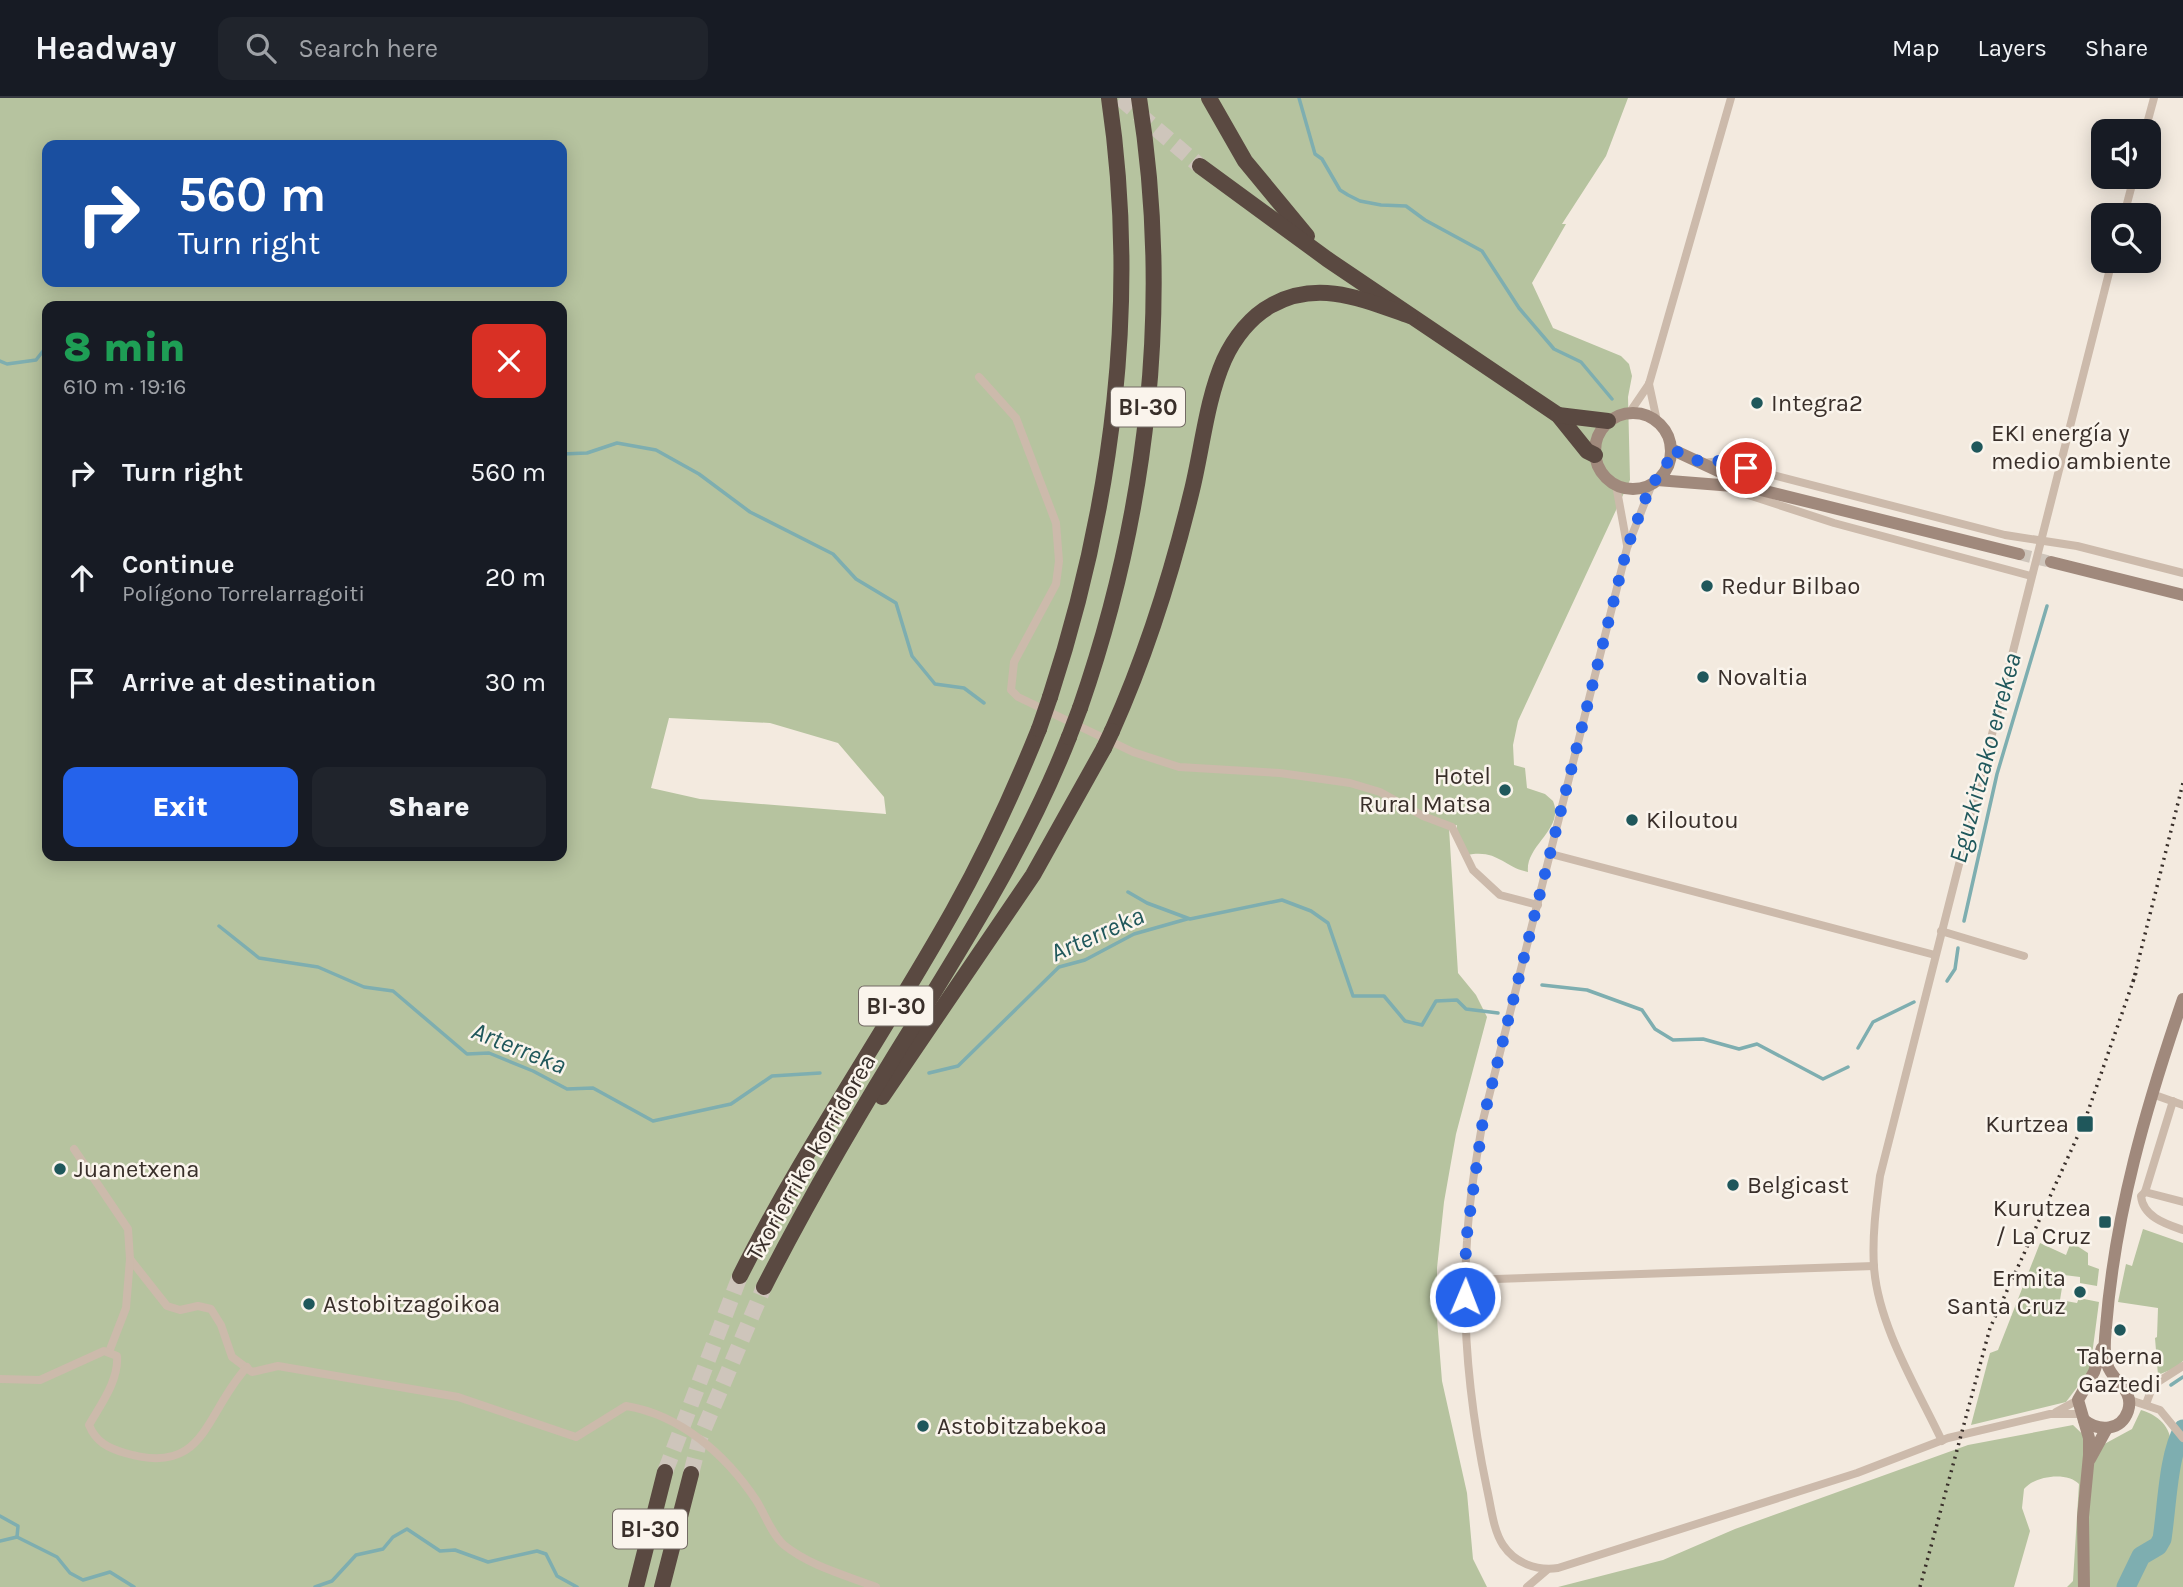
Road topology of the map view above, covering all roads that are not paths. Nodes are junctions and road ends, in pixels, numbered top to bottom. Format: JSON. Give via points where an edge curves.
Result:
{"nodes":[{"id":1,"x":1109,"y":98,"type":"edge"},
{"id":2,"x":1139,"y":98,"type":"edge"},
{"id":3,"x":1209,"y":98,"type":"edge"},
{"id":4,"x":1731,"y":98,"type":"edge"},
{"id":5,"x":2154,"y":98,"type":"edge"},
{"id":6,"x":2149,"y":119,"type":"edge"},
{"id":7,"x":1200,"y":166,"type":"tunnel mouth"},
{"id":8,"x":1327,"y":259,"type":"junction"},
{"id":9,"x":2109,"y":273,"type":"edge"},
{"id":10,"x":1410,"y":316,"type":"junction"},
{"id":11,"x":979,"y":377,"type":"dead end"},
{"id":12,"x":1649,"y":384,"type":"junction"},
{"id":13,"x":1630,"y":412,"type":"junction"},
{"id":14,"x":1558,"y":415,"type":"junction"},
{"id":15,"x":1608,"y":421,"type":"junction"},
{"id":16,"x":1657,"y":421,"type":"junction"},
{"id":17,"x":1671,"y":449,"type":"junction"},
{"id":18,"x":1595,"y":455,"type":"junction"},
{"id":19,"x":1703,"y":463,"type":"junction"},
{"id":20,"x":1654,"y":482,"type":"junction"},
{"id":21,"x":1714,"y":484,"type":"junction"},
{"id":22,"x":1616,"y":485,"type":"junction"},
{"id":23,"x":1757,"y":489,"type":"junction"},
{"id":24,"x":2040,"y":539,"type":"junction"},
{"id":25,"x":1627,"y":548,"type":"junction"},
{"id":26,"x":2019,"y":554,"type":"tunnel mouth"},
{"id":27,"x":2051,"y":562,"type":"tunnel mouth"},
{"id":28,"x":2183,"y":573,"type":"edge"},
{"id":29,"x":2031,"y":576,"type":"junction"},
{"id":30,"x":2183,"y":595,"type":"edge"},
{"id":31,"x":1551,"y":854,"type":"junction"},
{"id":32,"x":1538,"y":905,"type":"junction"},
{"id":33,"x":1941,"y":931,"type":"junction"},
{"id":34,"x":1936,"y":956,"type":"junction"},
{"id":35,"x":2024,"y":956,"type":"dead end"},
{"id":36,"x":2183,"y":999,"type":"edge"},
{"id":37,"x":2152,"y":1094,"type":"junction"},
{"id":38,"x":2173,"y":1101,"type":"junction"},
{"id":39,"x":2183,"y":1105,"type":"edge"},
{"id":40,"x":74,"y":1149,"type":"dead end"},
{"id":41,"x":2145,"y":1192,"type":"junction"},
{"id":42,"x":810,"y":1199,"type":"junction"},
{"id":43,"x":2183,"y":1202,"type":"edge"},
{"id":44,"x":2183,"y":1230,"type":"edge"},
{"id":45,"x":130,"y":1259,"type":"junction"},
{"id":46,"x":1874,"y":1266,"type":"junction"},
{"id":47,"x":740,"y":1276,"type":"tunnel mouth"},
{"id":48,"x":1465,"y":1280,"type":"junction"},
{"id":49,"x":764,"y":1287,"type":"tunnel mouth"},
{"id":50,"x":2106,"y":1330,"type":"junction"},
{"id":51,"x":109,"y":1352,"type":"junction"},
{"id":52,"x":2183,"y":1366,"type":"edge"},
{"id":53,"x":247,"y":1367,"type":"junction"},
{"id":54,"x":0,"y":1379,"type":"edge"},
{"id":55,"x":2089,"y":1381,"type":"junction"},
{"id":56,"x":2119,"y":1382,"type":"junction"},
{"id":57,"x":2078,"y":1400,"type":"junction"},
{"id":58,"x":2130,"y":1400,"type":"junction"},
{"id":59,"x":2146,"y":1404,"type":"junction"},
{"id":60,"x":2050,"y":1414,"type":"junction"},
{"id":61,"x":2082,"y":1417,"type":"junction"},
{"id":62,"x":2106,"y":1428,"type":"junction"},
{"id":63,"x":2183,"y":1438,"type":"edge"},
{"id":64,"x":1942,"y":1441,"type":"junction"},
{"id":65,"x":665,"y":1472,"type":"tunnel mouth"},
{"id":66,"x":2087,"y":1473,"type":"junction"},
{"id":67,"x":691,"y":1474,"type":"tunnel mouth"},
{"id":68,"x":1547,"y":1570,"type":"junction"},
{"id":69,"x":636,"y":1587,"type":"edge"},
{"id":70,"x":662,"y":1587,"type":"edge"},
{"id":71,"x":876,"y":1587,"type":"edge"},
{"id":72,"x":1527,"y":1587,"type":"edge"},
{"id":73,"x":2084,"y":1587,"type":"edge"}],
"edges":[{"from":1,"to":47,"type":"highway","name":"Txorierriko korridorea","number":"BI-30","bridge":true,"via":[[1121,247],[1115,401],[1087,569],[1050,697],[992,836],[954,909],[806,1153]]},
{"from":2,"to":42,"type":"highway","name":"Txorierriko korridorea","number":"BI-30","bridge":true,"via":[[1154,261],[1146,427],[1122,566],[1080,708],[1039,806],[994,893]]},
{"from":3,"to":8,"type":"highway","via":[[1258,178]]},
{"from":4,"to":12,"type":"street"},
{"from":5,"to":6,"type":"street"},
{"from":7,"to":8,"type":"highway"},
{"from":8,"to":10,"type":"highway"},
{"from":9,"to":24,"type":"street"},
{"from":10,"to":14,"type":"highway"},
{"from":10,"to":42,"type":"highway","bridge":true,"via":[[1342,294],[1301,293],[1260,313],[1233,344],[1218,378],[1177,554],[1104,748],[1033,876]]},
{"from":11,"to":32,"type":"street","via":[[1016,418],[1056,523],[1056,584],[1014,662],[1011,690],[1018,697],[1133,752],[1180,767],[1280,773],[1380,792],[1452,827],[1473,870],[1500,895]]},
{"from":12,"to":13,"type":"street"},
{"from":12,"to":16,"type":"street"},
{"from":13,"to":15,"type":"street"},
{"from":13,"to":16,"type":"street"},
{"from":14,"to":15,"type":"highway"},
{"from":14,"to":18,"type":"highway"},
{"from":15,"to":18,"type":"street","via":[[1596,440]]},
{"from":16,"to":17,"type":"street"},
{"from":17,"to":19,"type":"street"},
{"from":17,"to":20,"type":"street","via":[[1665,471]]},
{"from":18,"to":22,"type":"street","via":[[1600,471]]},
{"from":19,"to":23,"type":"street"},
{"from":19,"to":24,"type":"street","via":[[1719,461]]},
{"from":20,"to":21,"type":"street"},
{"from":20,"to":22,"type":"street","via":[[1634,489]]},
{"from":20,"to":25,"type":"street"},
{"from":21,"to":23,"type":"street"},
{"from":21,"to":29,"type":"street","via":[[1834,523]]},
{"from":22,"to":25,"type":"street"},
{"from":23,"to":26,"type":"street"},
{"from":24,"to":28,"type":"street"},
{"from":24,"to":29,"type":"street"},
{"from":25,"to":31,"type":"street"},
{"from":27,"to":30,"type":"street"},
{"from":29,"to":33,"type":"street"},
{"from":31,"to":32,"type":"street"},
{"from":31,"to":34,"type":"street"},
{"from":32,"to":48,"type":"street","via":[[1483,1120]]},
{"from":33,"to":34,"type":"street"},
{"from":33,"to":35,"type":"street"},
{"from":34,"to":46,"type":"street","via":[[1880,1176]]},
{"from":36,"to":37,"type":"street"},
{"from":37,"to":38,"type":"street"},
{"from":37,"to":50,"type":"street","via":[[2124,1193]]},
{"from":38,"to":39,"type":"street"},
{"from":38,"to":41,"type":"street"},
{"from":40,"to":45,"type":"street","via":[[128,1229]]},
{"from":41,"to":43,"type":"street"},
{"from":41,"to":44,"type":"street","via":[[2142,1203],[2150,1214]]},
{"from":42,"to":49,"type":"highway","name":"Txorierriko korridorea","number":"BI-30"},
{"from":45,"to":51,"type":"street","via":[[126,1308]]},
{"from":45,"to":53,"type":"street","via":[[167,1306],[211,1309],[232,1357]]},
{"from":46,"to":48,"type":"street"},
{"from":46,"to":64,"type":"street","via":[[1884,1316]]},
{"from":48,"to":68,"type":"street","via":[[1471,1387],[1493,1517],[1501,1543],[1514,1557]]},
{"from":50,"to":55,"type":"street"},
{"from":50,"to":56,"type":"street","via":[[2108,1368]]},
{"from":51,"to":53,"type":"street","via":[[117,1356],[118,1366],[89,1425],[94,1437],[111,1449],[144,1459],[170,1458],[197,1444],[230,1385]]},
{"from":51,"to":54,"type":"street","via":[[104,1350],[40,1380]]},
{"from":52,"to":59,"type":"street","via":[[2152,1385]]},
{"from":53,"to":71,"type":"street","via":[[252,1372],[278,1366],[458,1397],[576,1437],[626,1406],[647,1409],[725,1458],[781,1543],[804,1559]]},
{"from":55,"to":56,"type":"street","via":[[2104,1377]]},
{"from":55,"to":57,"type":"street"},
{"from":56,"to":58,"type":"street"},
{"from":57,"to":60,"type":"street"},
{"from":57,"to":61,"type":"street"},
{"from":58,"to":59,"type":"street"},
{"from":58,"to":62,"type":"street","via":[[2122,1420]]},
{"from":59,"to":63,"type":"street","via":[[2166,1416]]},
{"from":60,"to":61,"type":"street"},
{"from":60,"to":64,"type":"street"},
{"from":61,"to":62,"type":"street"},
{"from":61,"to":66,"type":"street","via":[[2089,1438]]},
{"from":62,"to":66,"type":"street"},
{"from":64,"to":68,"type":"street","via":[[1857,1473]]},
{"from":65,"to":69,"type":"highway","number":"BI-30"},
{"from":66,"to":73,"type":"street"},
{"from":67,"to":70,"type":"highway","number":"BI-30"},
{"from":68,"to":72,"type":"street"}]}
